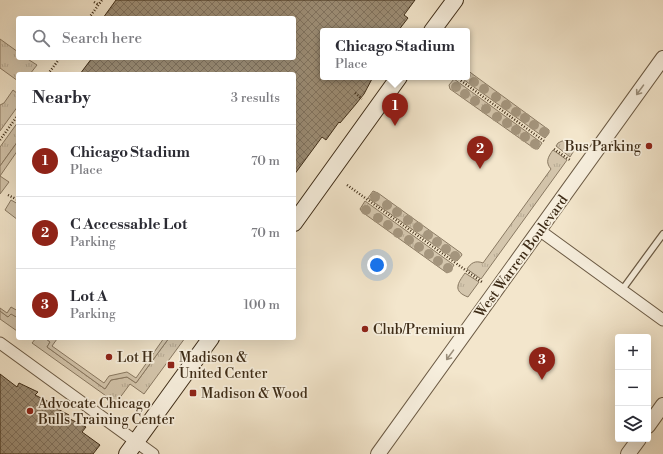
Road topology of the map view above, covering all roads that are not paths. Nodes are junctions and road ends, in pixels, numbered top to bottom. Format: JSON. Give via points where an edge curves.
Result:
{"nodes":[{"id":1,"x":454,"y":0,"type":"edge"},
{"id":2,"x":434,"y":28,"type":"edge"},
{"id":3,"x":663,"y":58,"type":"edge"},
{"id":4,"x":397,"y":80,"type":"edge"},
{"id":5,"x":296,"y":220,"type":"edge"},
{"id":6,"x":539,"y":230,"type":"junction"},
{"id":7,"x":663,"y":234,"type":"edge"},
{"id":8,"x":622,"y":290,"type":"junction"},
{"id":9,"x":663,"y":320,"type":"edge"},
{"id":10,"x":210,"y":340,"type":"edge"},
{"id":11,"x":0,"y":343,"type":"edge"},
{"id":12,"x":663,"y":405,"type":"edge"},
{"id":13,"x":651,"y":422,"type":"edge"},
{"id":14,"x":637,"y":442,"type":"edge"},
{"id":15,"x":132,"y":448,"type":"edge"},
{"id":16,"x":153,"y":454,"type":"edge"},
{"id":17,"x":378,"y":454,"type":"edge"},
{"id":18,"x":628,"y":454,"type":"edge"}],
"edges":[{"from":1,"to":2,"type":"main road"},
{"from":3,"to":6,"type":"street","name":"West Warren Boulevard","one_way":true},
{"from":4,"to":5,"type":"main road"},
{"from":6,"to":8,"type":"street"},
{"from":6,"to":17,"type":"street","name":"West Warren Boulevard","one_way":true},
{"from":7,"to":8,"type":"lane"},
{"from":8,"to":9,"type":"street"},
{"from":10,"to":15,"type":"main road"},
{"from":11,"to":15,"type":"street"},
{"from":12,"to":13,"type":"street"},
{"from":14,"to":18,"type":"street"},
{"from":15,"to":16,"type":"street"}]}
